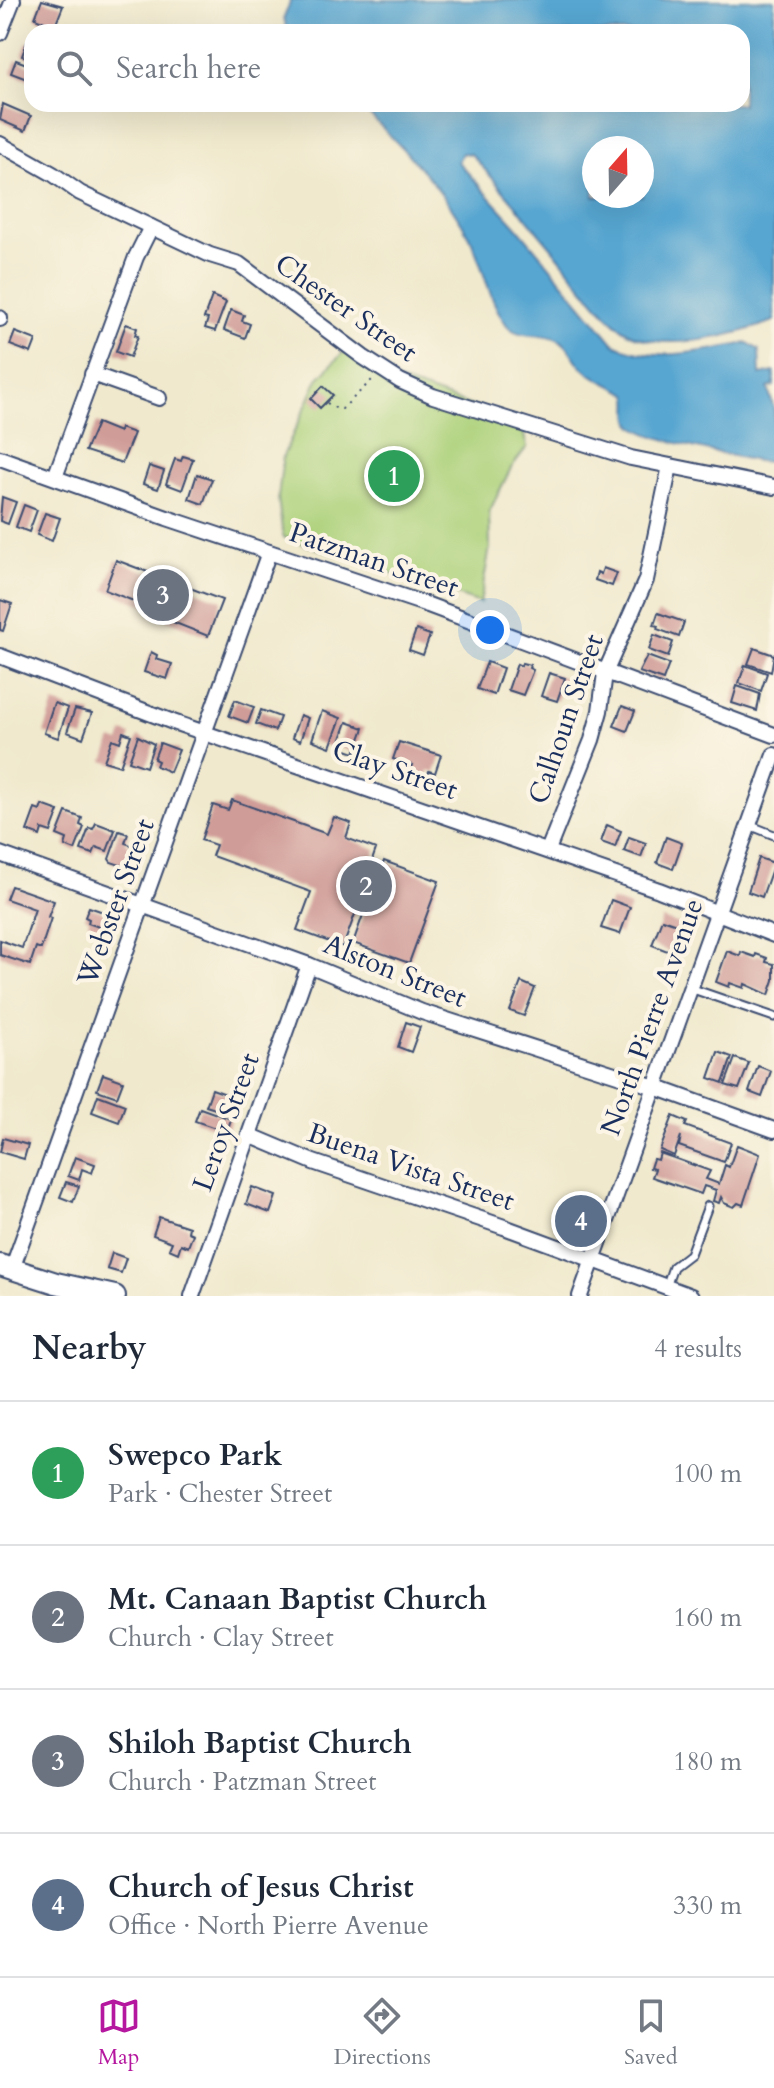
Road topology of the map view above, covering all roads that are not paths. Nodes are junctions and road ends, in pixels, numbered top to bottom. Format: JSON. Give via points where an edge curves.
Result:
{"nodes":[{"id":1,"x":13,"y":0,"type":"edge"},
{"id":2,"x":0,"y":33,"type":"edge"},
{"id":3,"x":0,"y":144,"type":"edge"},
{"id":4,"x":151,"y":227,"type":"junction"},
{"id":5,"x":92,"y":374,"type":"junction"},
{"id":6,"x":159,"y":398,"type":"dead end"},
{"id":7,"x":0,"y":458,"type":"edge"},
{"id":8,"x":670,"y":466,"type":"junction"},
{"id":9,"x":55,"y":477,"type":"junction"},
{"id":10,"x":774,"y":487,"type":"edge"},
{"id":11,"x":269,"y":552,"type":"junction"},
{"id":12,"x":0,"y":656,"type":"edge"},
{"id":13,"x":605,"y":673,"type":"junction"},
{"id":14,"x":205,"y":731,"type":"junction"},
{"id":15,"x":774,"y":735,"type":"edge"},
{"id":16,"x":774,"y":755,"type":"edge"},
{"id":17,"x":749,"y":825,"type":"junction"},
{"id":18,"x":774,"y":835,"type":"edge"},
{"id":19,"x":548,"y":850,"type":"junction"},
{"id":20,"x":0,"y":854,"type":"edge"},
{"id":21,"x":142,"y":904,"type":"junction"},
{"id":22,"x":717,"y":914,"type":"junction"},
{"id":23,"x":774,"y":935,"type":"edge"},
{"id":24,"x":309,"y":965,"type":"junction"},
{"id":25,"x":690,"y":988,"type":"junction"},
{"id":26,"x":774,"y":1017,"type":"edge"},
{"id":27,"x":655,"y":1087,"type":"junction"},
{"id":28,"x":774,"y":1130,"type":"edge"},
{"id":29,"x":249,"y":1135,"type":"junction"},
{"id":30,"x":708,"y":1206,"type":"dead end"},
{"id":31,"x":593,"y":1261,"type":"junction"},
{"id":32,"x":6,"y":1267,"type":"edge"},
{"id":33,"x":666,"y":1287,"type":"junction"},
{"id":34,"x":53,"y":1290,"type":"edge"},
{"id":35,"x":115,"y":1296,"type":"edge"},
{"id":36,"x":192,"y":1296,"type":"edge"},
{"id":37,"x":580,"y":1296,"type":"edge"},
{"id":38,"x":691,"y":1296,"type":"edge"}],
"edges":[{"from":1,"to":2,"type":"street"},
{"from":3,"to":4,"type":"street","name":"Chester Street","via":[[80,193]]},
{"from":4,"to":5,"type":"street"},
{"from":4,"to":8,"type":"street","name":"Chester Street","via":[[246,268],[383,370],[433,396]]},
{"from":5,"to":6,"type":"street"},
{"from":5,"to":9,"type":"street"},
{"from":7,"to":9,"type":"street","name":"Patzman Street"},
{"from":8,"to":10,"type":"street","name":"Chester Street"},
{"from":8,"to":13,"type":"street","name":"Calhoun Street","via":[[646,580]]},
{"from":9,"to":11,"type":"street","name":"Patzman Street"},
{"from":11,"to":13,"type":"street","name":"Patzman Street"},
{"from":11,"to":14,"type":"street","name":"Webster Street"},
{"from":12,"to":14,"type":"street","name":"Clay Street"},
{"from":13,"to":15,"type":"street","name":"Patzman Street"},
{"from":13,"to":19,"type":"street","name":"Calhoun Street","via":[[592,740]]},
{"from":14,"to":19,"type":"street","name":"Clay Street"},
{"from":14,"to":21,"type":"street","name":"Webster Street"},
{"from":16,"to":17,"type":"street","name":"North Pierre Avenue"},
{"from":17,"to":18,"type":"lane"},
{"from":17,"to":22,"type":"street","name":"North Pierre Avenue"},
{"from":19,"to":22,"type":"street","name":"Clay Street"},
{"from":20,"to":21,"type":"street","name":"Alston Street"},
{"from":21,"to":24,"type":"street","name":"Alston Street"},
{"from":21,"to":32,"type":"street","name":"Webster Street"},
{"from":22,"to":23,"type":"street","name":"Clay Street"},
{"from":22,"to":25,"type":"street","name":"North Pierre Avenue"},
{"from":24,"to":27,"type":"street","name":"Alston Street","via":[[422,1012]]},
{"from":24,"to":29,"type":"street","name":"Leroy Street"},
{"from":25,"to":26,"type":"lane"},
{"from":25,"to":27,"type":"street","name":"North Pierre Avenue"},
{"from":27,"to":28,"type":"street","name":"Alston Street"},
{"from":27,"to":31,"type":"street","name":"North Pierre Avenue"},
{"from":29,"to":31,"type":"street","name":"Buena Vista Street"},
{"from":29,"to":36,"type":"street","name":"Leroy Street"},
{"from":30,"to":33,"type":"lane","via":[[690,1254],[673,1267]]},
{"from":31,"to":33,"type":"street","name":"Buena Vista Street"},
{"from":31,"to":37,"type":"street","name":"North Pierre Avenue"},
{"from":32,"to":34,"type":"main road"},
{"from":33,"to":38,"type":"street","name":"Buena Vista Street"},
{"from":34,"to":35,"type":"main road"}]}
